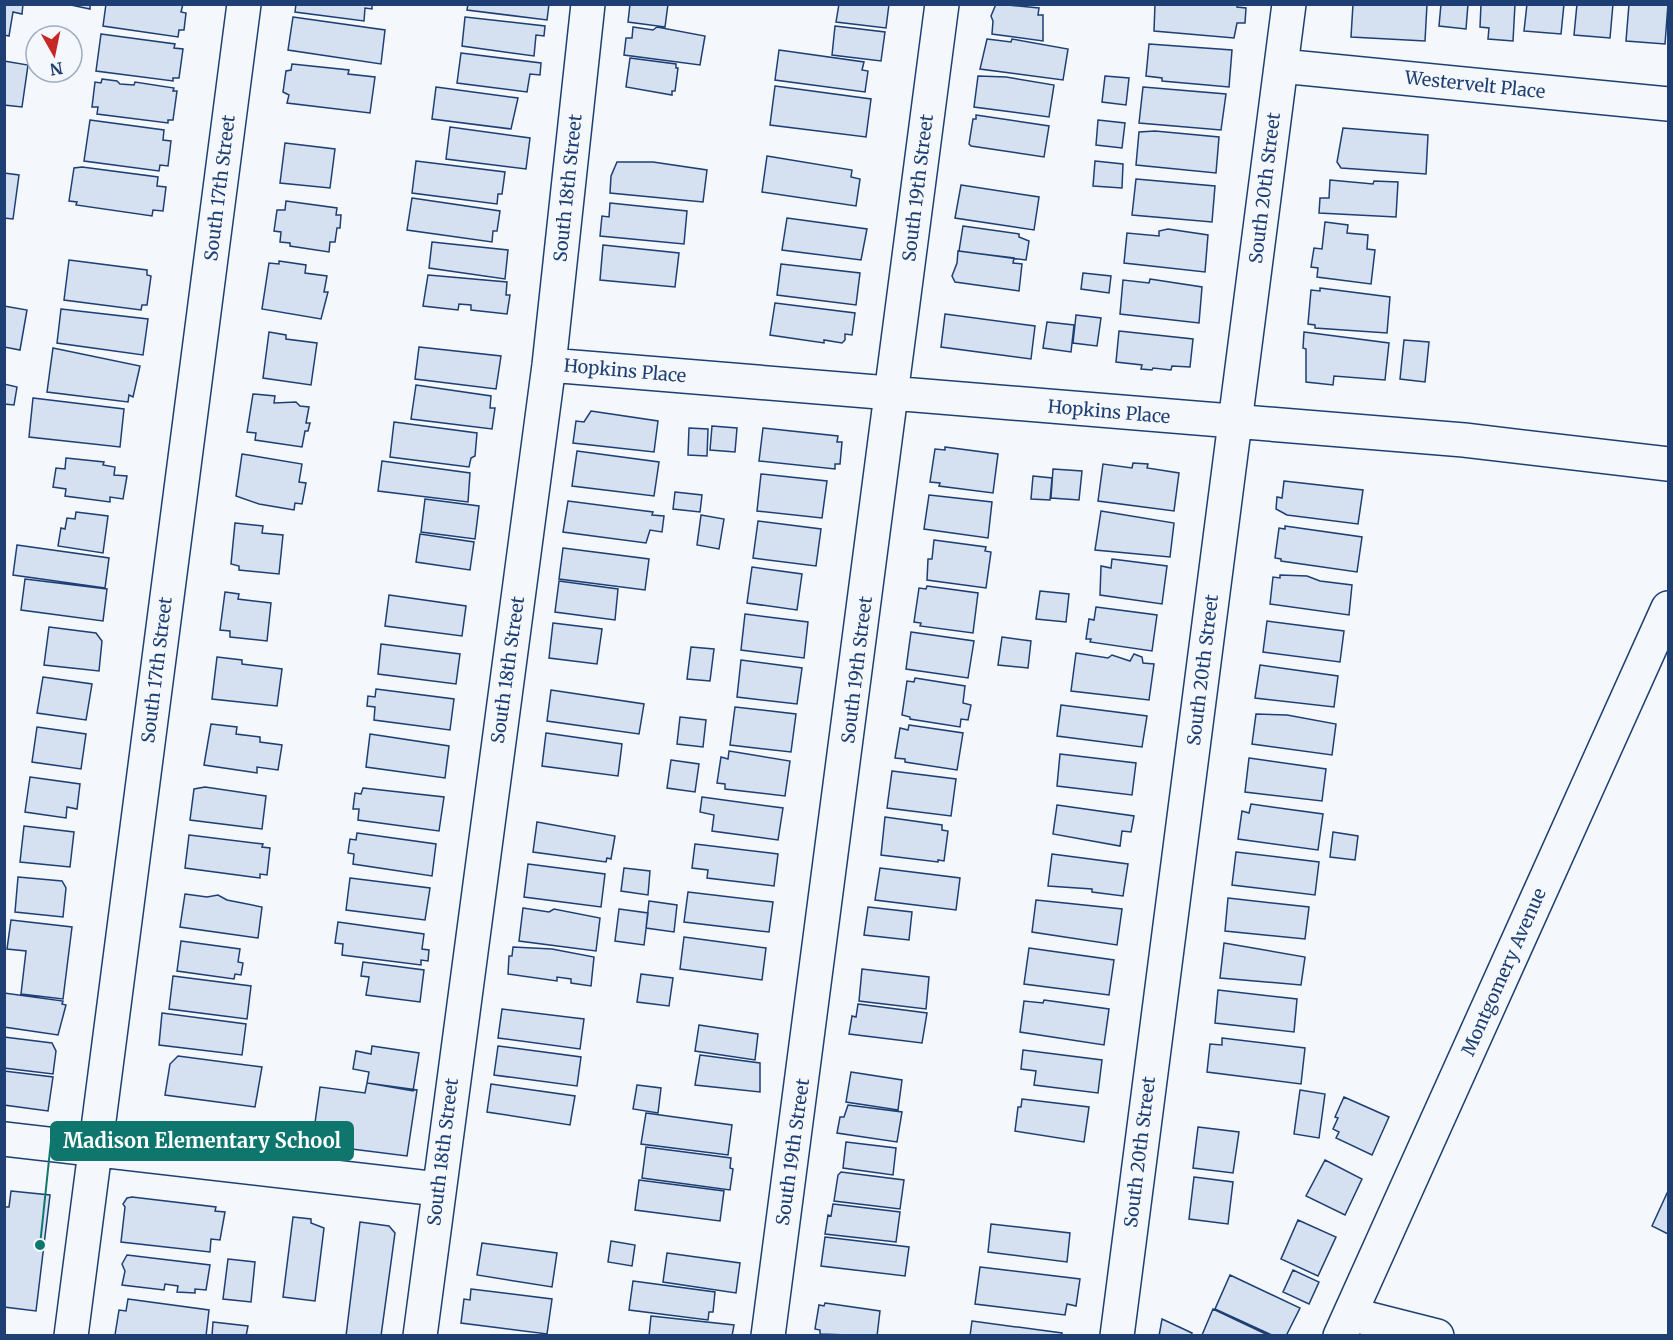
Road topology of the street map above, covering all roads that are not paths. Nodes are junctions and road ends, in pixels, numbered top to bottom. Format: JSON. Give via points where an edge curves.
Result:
{"nodes":[{"id":1,"x":244,"y":4,"type":"edge"},
{"id":2,"x":588,"y":4,"type":"edge"},
{"id":3,"x":942,"y":4,"type":"edge"},
{"id":4,"x":1289,"y":4,"type":"edge"},
{"id":5,"x":1281,"y":66,"type":"junction"},
{"id":6,"x":1668,"y":104,"type":"edge"},
{"id":7,"x":549,"y":365,"type":"junction"},
{"id":8,"x":891,"y":393,"type":"junction"},
{"id":9,"x":1235,"y":423,"type":"junction"},
{"id":10,"x":1668,"y":464,"type":"edge"},
{"id":11,"x":1668,"y":608,"type":"edge"},
{"id":12,"x":4,"y":1138,"type":"edge"},
{"id":13,"x":95,"y":1149,"type":"junction"},
{"id":14,"x":438,"y":1189,"type":"junction"},
{"id":15,"x":1345,"y":1325,"type":"edge"},
{"id":16,"x":71,"y":1335,"type":"edge"},
{"id":17,"x":420,"y":1335,"type":"edge"},
{"id":18,"x":768,"y":1335,"type":"edge"},
{"id":19,"x":1117,"y":1335,"type":"edge"},
{"id":20,"x":1437,"y":1335,"type":"edge"}],
"edges":[{"from":1,"to":13,"type":"street","name":"South 17th Street"},
{"from":2,"to":7,"type":"street","name":"South 18th Street"},
{"from":3,"to":8,"type":"street","name":"South 19th Street"},
{"from":4,"to":5,"type":"street","name":"South 20th Street"},
{"from":5,"to":6,"type":"street","name":"Westervelt Place"},
{"from":5,"to":9,"type":"street","name":"South 20th Street"},
{"from":7,"to":8,"type":"street","name":"Hopkins Place"},
{"from":7,"to":14,"type":"street","name":"South 18th Street"},
{"from":8,"to":9,"type":"street","name":"Hopkins Place"},
{"from":8,"to":18,"type":"street","name":"South 19th Street"},
{"from":9,"to":10,"type":"street","name":"Hopkins Place","via":[[1464,440]]},
{"from":9,"to":19,"type":"street","name":"South 20th Street"},
{"from":11,"to":15,"type":"street","name":"Montgomery Avenue"},
{"from":12,"to":13,"type":"street"},
{"from":13,"to":14,"type":"street"},
{"from":13,"to":16,"type":"street","name":"South 17th Street"},
{"from":14,"to":17,"type":"street","name":"South 18th Street"},
{"from":15,"to":20,"type":"street"}]}
